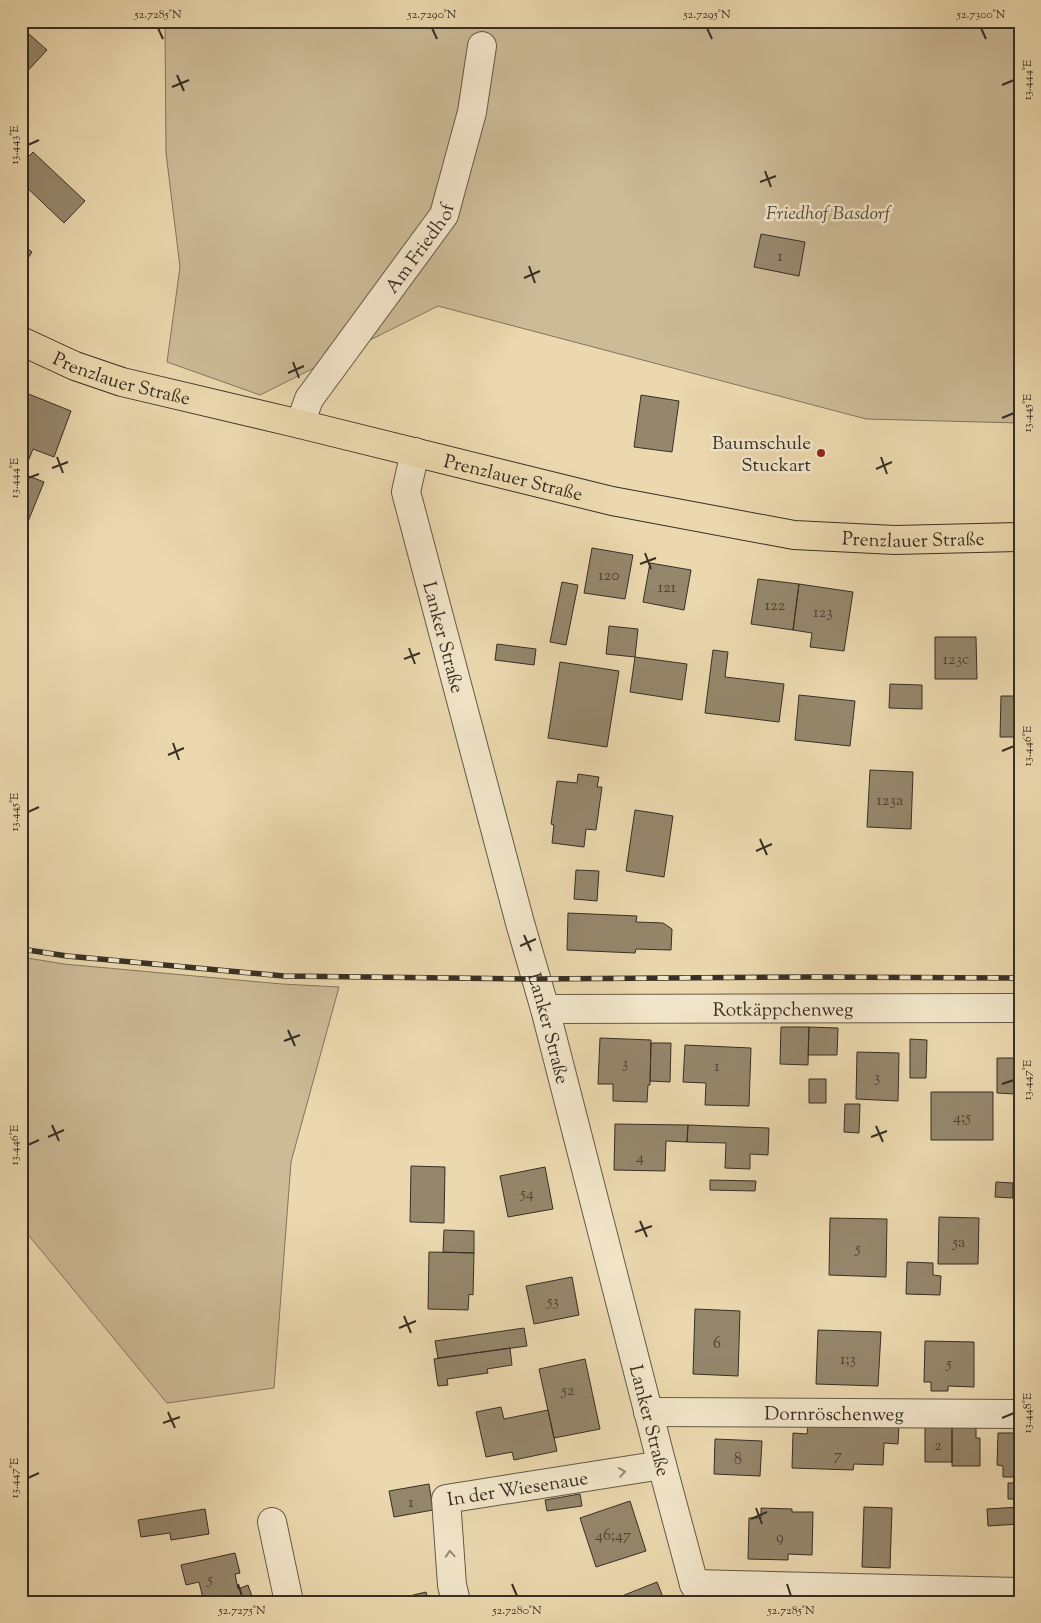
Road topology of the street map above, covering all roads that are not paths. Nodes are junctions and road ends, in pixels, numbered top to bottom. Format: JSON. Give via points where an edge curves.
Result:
{"nodes":[{"id":1,"x":482,"y":46,"type":"dead end"},
{"id":2,"x":21,"y":341,"type":"edge"},
{"id":3,"x":300,"y":424,"type":"junction"},
{"id":4,"x":415,"y":452,"type":"junction"},
{"id":5,"x":1020,"y":537,"type":"edge"},
{"id":6,"x":1020,"y":1008,"type":"edge"},
{"id":7,"x":544,"y":1009,"type":"junction"},
{"id":8,"x":648,"y":1412,"type":"junction"},
{"id":9,"x":1020,"y":1414,"type":"edge"},
{"id":10,"x":662,"y":1465,"type":"junction"},
{"id":11,"x":272,"y":1522,"type":"dead end"},
{"id":12,"x":1020,"y":1592,"type":"edge"},
{"id":13,"x":699,"y":1593,"type":"edge"},
{"id":14,"x":289,"y":1602,"type":"edge"},
{"id":15,"x":456,"y":1602,"type":"edge"}],
"edges":[{"from":1,"to":3,"type":"street","name":"Am Friedhof","via":[[472,112],[444,215],[309,399]]},
{"from":2,"to":3,"type":"main road","name":"Prenzlauer Straße","via":[[75,366],[122,382]]},
{"from":3,"to":4,"type":"main road","name":"Prenzlauer Straße"},
{"from":4,"to":5,"type":"main road","name":"Prenzlauer Straße","via":[[612,500],[794,535],[894,540]]},
{"from":4,"to":7,"type":"street","name":"Lanker Straße","via":[[406,492]]},
{"from":6,"to":7,"type":"street","name":"Rotkäppchenweg"},
{"from":7,"to":8,"type":"street","name":"Lanker Straße"},
{"from":8,"to":9,"type":"street","name":"Dornröschenweg"},
{"from":8,"to":10,"type":"street","name":"Lanker Straße"},
{"from":10,"to":13,"type":"street","name":"Lanker Straße"},
{"from":15,"to":10,"type":"street","name":"In der Wiesenaue","one_way":true,"via":[[446,1500]]},
{"from":11,"to":14,"type":"street"},
{"from":12,"to":13,"type":"street"}]}
